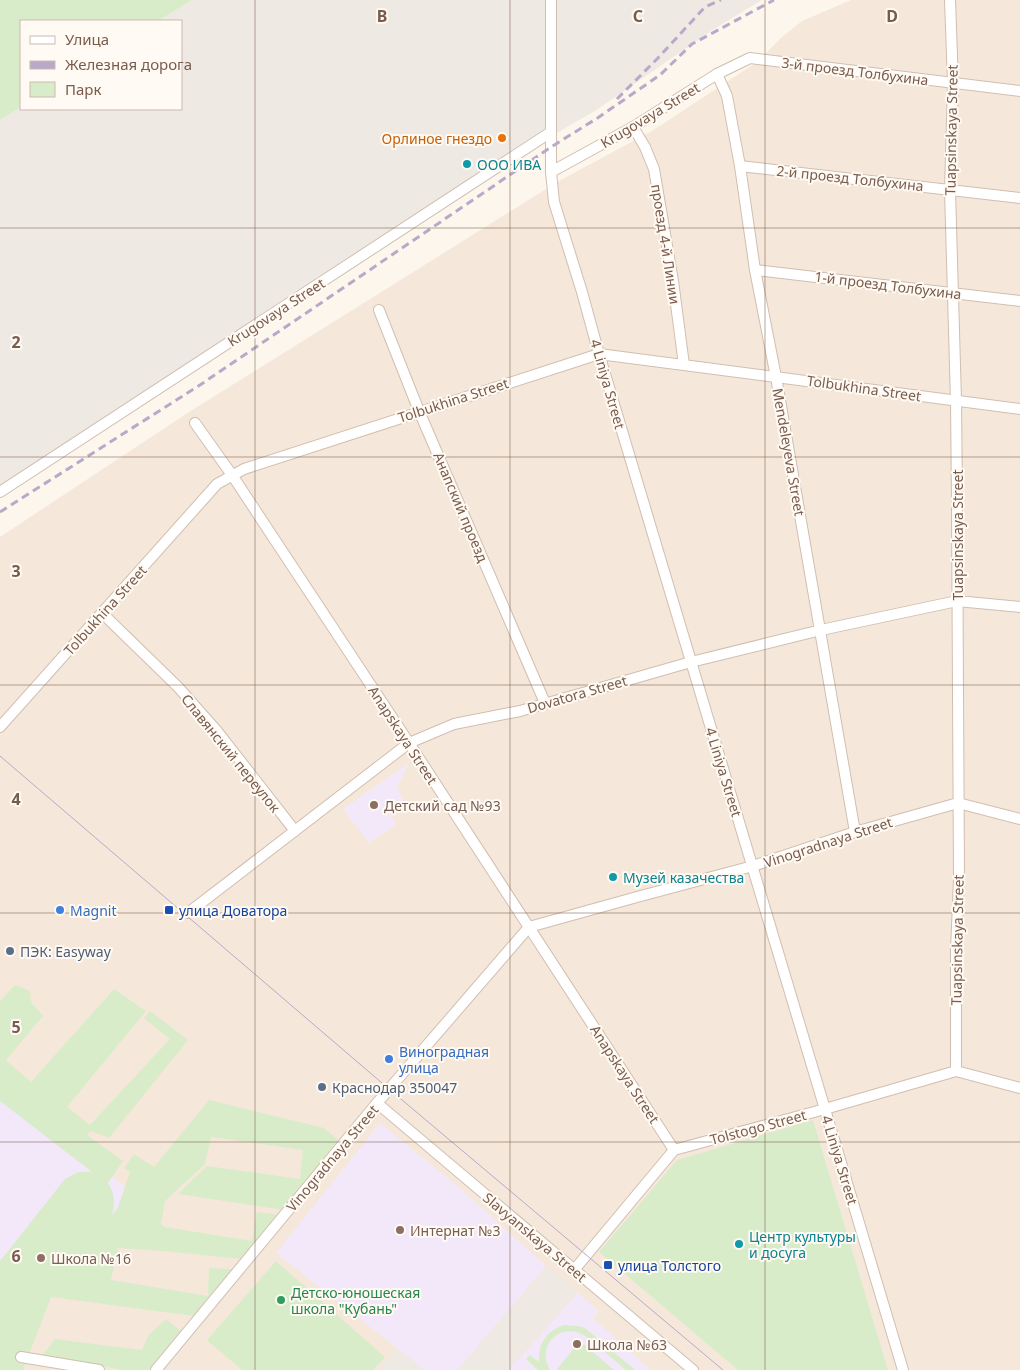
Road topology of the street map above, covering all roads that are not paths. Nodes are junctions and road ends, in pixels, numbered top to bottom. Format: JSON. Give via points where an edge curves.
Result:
{"nodes":[{"id":1,"x":551,"y":0,"type":"edge"},
{"id":2,"x":950,"y":0,"type":"edge"},
{"id":3,"x":750,"y":58,"type":"joint"},
{"id":4,"x":717,"y":74,"type":"junction"},
{"id":5,"x":953,"y":83,"type":"junction"},
{"id":6,"x":1020,"y":91,"type":"edge"},
{"id":7,"x":633,"y":127,"type":"junction"},
{"id":8,"x":551,"y":132,"type":"junction"},
{"id":9,"x":740,"y":166,"type":"junction"},
{"id":10,"x":551,"y":172,"type":"junction"},
{"id":11,"x":950,"y":190,"type":"junction"},
{"id":12,"x":1020,"y":198,"type":"edge"},
{"id":13,"x":756,"y":270,"type":"junction"},
{"id":14,"x":953,"y":293,"type":"junction"},
{"id":15,"x":1020,"y":301,"type":"edge"},
{"id":16,"x":379,"y":310,"type":"dead end"},
{"id":17,"x":599,"y":354,"type":"junction"},
{"id":18,"x":684,"y":365,"type":"junction"},
{"id":19,"x":776,"y":377,"type":"junction"},
{"id":20,"x":956,"y":401,"type":"junction"},
{"id":21,"x":1020,"y":408,"type":"edge"},
{"id":22,"x":419,"y":411,"type":"junction"},
{"id":23,"x":195,"y":423,"type":"dead end"},
{"id":24,"x":232,"y":475,"type":"junction"},
{"id":25,"x":0,"y":492,"type":"edge"},
{"id":26,"x":957,"y":601,"type":"junction"},
{"id":27,"x":1020,"y":607,"type":"edge"},
{"id":28,"x":102,"y":613,"type":"junction"},
{"id":29,"x":821,"y":630,"type":"junction"},
{"id":30,"x":691,"y":662,"type":"junction"},
{"id":31,"x":545,"y":703,"type":"junction"},
{"id":32,"x":0,"y":727,"type":"edge"},
{"id":33,"x":409,"y":743,"type":"junction"},
{"id":34,"x":958,"y":803,"type":"junction"},
{"id":35,"x":1020,"y":819,"type":"edge"},
{"id":36,"x":295,"y":832,"type":"junction"},
{"id":37,"x":855,"y":832,"type":"junction"},
{"id":38,"x":753,"y":866,"type":"junction"},
{"id":39,"x":188,"y":912,"type":"dead end"},
{"id":40,"x":529,"y":928,"type":"junction"},
{"id":41,"x":956,"y":1071,"type":"junction"},
{"id":42,"x":1020,"y":1088,"type":"edge"},
{"id":43,"x":377,"y":1103,"type":"junction"},
{"id":44,"x":825,"y":1109,"type":"junction"},
{"id":45,"x":674,"y":1150,"type":"junction"},
{"id":46,"x":574,"y":1270,"type":"junction"},
{"id":47,"x":20,"y":1357,"type":"dead end"},
{"id":48,"x":99,"y":1370,"type":"edge"},
{"id":49,"x":156,"y":1370,"type":"edge"},
{"id":50,"x":693,"y":1370,"type":"edge"},
{"id":51,"x":903,"y":1370,"type":"edge"}],
"edges":[{"from":1,"to":8,"type":"street","name":"4 Liniya Street"},
{"from":2,"to":5,"type":"street","name":"Tuapsinskaya Street"},
{"from":3,"to":4,"type":"street","name":"Krugovaya Street"},
{"from":3,"to":5,"type":"street","name":"3-й проезд Толбухина"},
{"from":4,"to":7,"type":"street","name":"Krugovaya Street"},
{"from":4,"to":9,"type":"street","name":"Mendeleyeva Street","via":[[728,96]]},
{"from":5,"to":6,"type":"street","name":"3-й проезд Толбухина"},
{"from":5,"to":11,"type":"street","name":"Tuapsinskaya Street"},
{"from":7,"to":10,"type":"street","name":"Krugovaya Street"},
{"from":7,"to":18,"type":"street","name":"проезд 4-й Линии","via":[[654,169]]},
{"from":8,"to":10,"type":"street","name":"4 Liniya Street"},
{"from":8,"to":25,"type":"street","name":"Krugovaya Street"},
{"from":9,"to":11,"type":"street","name":"2-й проезд Толбухина"},
{"from":9,"to":13,"type":"street","name":"Mendeleyeva Street"},
{"from":10,"to":17,"type":"street","name":"4 Liniya Street","via":[[554,202]]},
{"from":11,"to":12,"type":"street","name":"2-й проезд Толбухина"},
{"from":11,"to":14,"type":"street","name":"Tuapsinskaya Street"},
{"from":13,"to":14,"type":"street","name":"1-й проезд Толбухина"},
{"from":13,"to":19,"type":"street","name":"Mendeleyeva Street"},
{"from":14,"to":15,"type":"street","name":"1-й проезд Толбухина"},
{"from":14,"to":20,"type":"street","name":"Tuapsinskaya Street"},
{"from":16,"to":22,"type":"street","name":"Анапский проезд"},
{"from":17,"to":18,"type":"street","name":"Tolbukhina Street"},
{"from":17,"to":22,"type":"street","name":"Tolbukhina Street"},
{"from":17,"to":30,"type":"street","name":"4 Liniya Street"},
{"from":18,"to":19,"type":"street","name":"Tolbukhina Street"},
{"from":19,"to":20,"type":"street","name":"Tolbukhina Street"},
{"from":19,"to":29,"type":"street","name":"Mendeleyeva Street"},
{"from":20,"to":21,"type":"street","name":"Tolbukhina Street"},
{"from":20,"to":26,"type":"street","name":"Tuapsinskaya Street"},
{"from":22,"to":24,"type":"street","name":"Tolbukhina Street"},
{"from":22,"to":31,"type":"street","name":"Анапский проезд"},
{"from":23,"to":24,"type":"street","name":"Anapskaya Street"},
{"from":24,"to":28,"type":"street","name":"Tolbukhina Street","via":[[217,484]]},
{"from":24,"to":33,"type":"street","name":"Anapskaya Street"},
{"from":26,"to":27,"type":"street","name":"Dovatora Street"},
{"from":26,"to":29,"type":"street","name":"Dovatora Street"},
{"from":26,"to":34,"type":"street","name":"Tuapsinskaya Street"},
{"from":28,"to":32,"type":"street","name":"Tolbukhina Street"},
{"from":28,"to":36,"type":"street","name":"Славянский переулок","via":[[178,687],[217,731]]},
{"from":29,"to":30,"type":"street","name":"Dovatora Street"},
{"from":29,"to":37,"type":"street","name":"Mendeleyeva Street"},
{"from":30,"to":31,"type":"street","name":"Dovatora Street"},
{"from":30,"to":38,"type":"street","name":"4 Liniya Street"},
{"from":31,"to":33,"type":"street","name":"Dovatora Street","via":[[454,724]]},
{"from":33,"to":36,"type":"street","name":"Dovatora Street"},
{"from":33,"to":40,"type":"street","name":"Anapskaya Street"},
{"from":34,"to":35,"type":"street"},
{"from":34,"to":37,"type":"street","name":"Vinogradnaya Street"},
{"from":34,"to":41,"type":"street","name":"Tuapsinskaya Street"},
{"from":36,"to":39,"type":"street","name":"Dovatora Street"},
{"from":37,"to":38,"type":"street","name":"Vinogradnaya Street"},
{"from":38,"to":40,"type":"street","name":"Vinogradnaya Street"},
{"from":38,"to":44,"type":"street","name":"4 Liniya Street"},
{"from":40,"to":43,"type":"street","name":"Vinogradnaya Street"},
{"from":40,"to":45,"type":"street","name":"Anapskaya Street"},
{"from":41,"to":42,"type":"street"},
{"from":41,"to":44,"type":"street","name":"Tolstogo Street"},
{"from":43,"to":46,"type":"street","name":"Slavyanskaya Street"},
{"from":43,"to":49,"type":"street","name":"Vinogradnaya Street"},
{"from":44,"to":45,"type":"street","name":"Tolstogo Street"},
{"from":44,"to":51,"type":"street","name":"4 Liniya Street"},
{"from":45,"to":46,"type":"street"},
{"from":46,"to":50,"type":"street","name":"Slavyanskaya Street"},
{"from":47,"to":48,"type":"street"}]}
